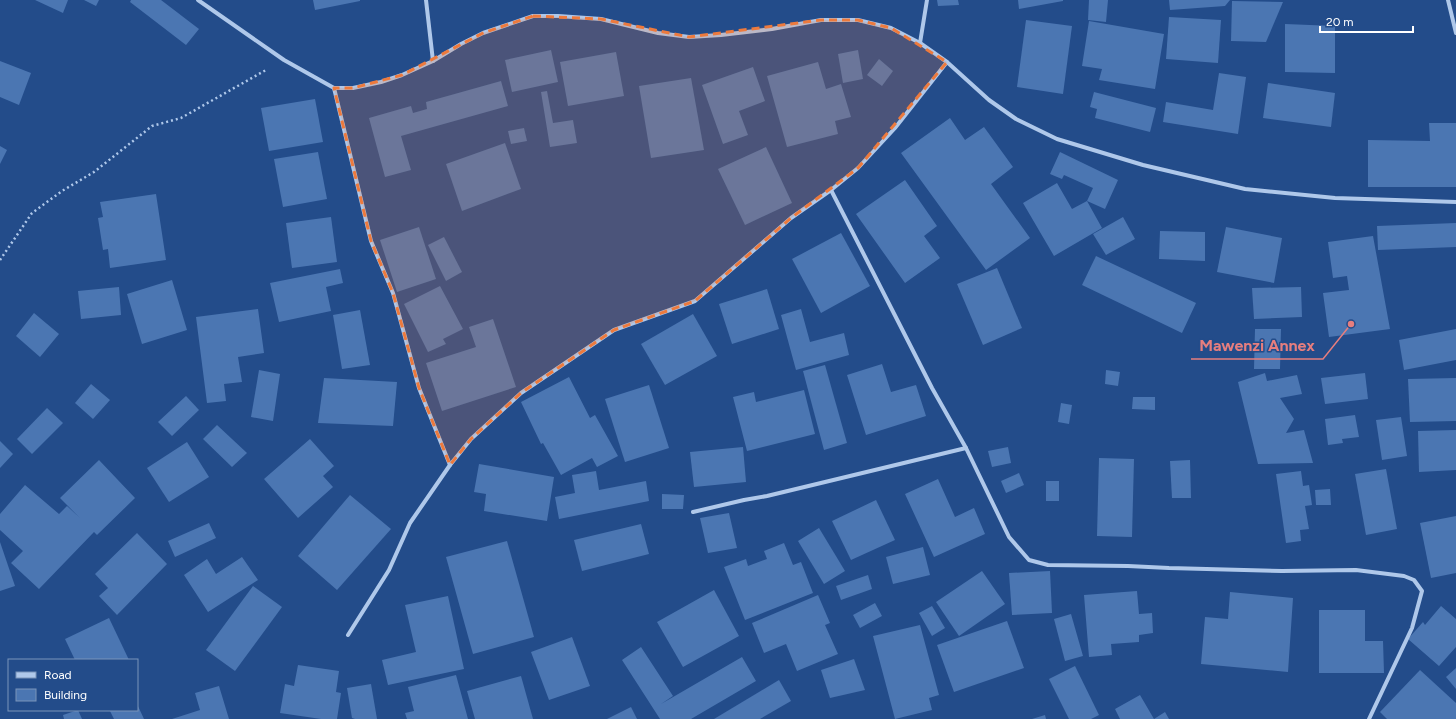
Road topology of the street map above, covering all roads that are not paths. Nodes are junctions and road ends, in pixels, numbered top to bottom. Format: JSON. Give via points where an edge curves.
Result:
{"nodes":[{"id":1,"x":198,"y":0,"type":"edge"},
{"id":2,"x":426,"y":0,"type":"edge"},
{"id":3,"x":927,"y":0,"type":"edge"},
{"id":4,"x":1448,"y":0,"type":"edge"},
{"id":5,"x":1456,"y":33,"type":"edge"},
{"id":6,"x":920,"y":43,"type":"junction"},
{"id":7,"x":433,"y":61,"type":"junction"},
{"id":8,"x":947,"y":62,"type":"junction"},
{"id":9,"x":334,"y":88,"type":"junction"},
{"id":10,"x":831,"y":190,"type":"junction"},
{"id":11,"x":1456,"y":202,"type":"edge"},
{"id":12,"x":966,"y":448,"type":"junction"},
{"id":13,"x":450,"y":465,"type":"junction"},
{"id":14,"x":693,"y":512,"type":"dead end"},
{"id":15,"x":348,"y":635,"type":"dead end"},
{"id":16,"x":1369,"y":719,"type":"edge"}],
"edges":[{"from":1,"to":9,"type":"street","via":[[284,60]]},
{"from":2,"to":7,"type":"street"},
{"from":3,"to":6,"type":"street"},
{"from":4,"to":5,"type":"street"},
{"from":6,"to":7,"type":"street","via":[[891,28],[858,20],[821,20],[772,29],[689,37],[658,33],[601,19],[533,16],[483,33]]},
{"from":6,"to":8,"type":"street"},
{"from":7,"to":9,"type":"street","via":[[402,76],[381,82],[353,88]]},
{"from":8,"to":10,"type":"street","via":[[895,128],[858,168]]},
{"from":8,"to":11,"type":"street","via":[[1016,119],[1057,139],[1143,165],[1245,189],[1335,198]]},
{"from":9,"to":13,"type":"street","via":[[371,241],[392,293],[420,388]]},
{"from":10,"to":12,"type":"street","via":[[932,388]]},
{"from":10,"to":13,"type":"street","via":[[791,218],[695,301],[614,330],[521,393],[471,439]]},
{"from":12,"to":14,"type":"street"},
{"from":12,"to":16,"type":"street","via":[[1009,537],[1029,560],[1048,565],[1274,571],[1356,570],[1404,576],[1414,580],[1422,591],[1412,628]]},
{"from":13,"to":15,"type":"street","via":[[410,523],[389,570]]}]}
